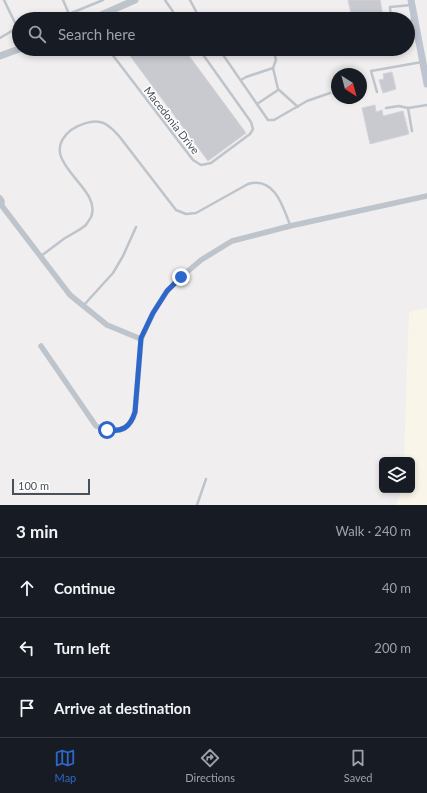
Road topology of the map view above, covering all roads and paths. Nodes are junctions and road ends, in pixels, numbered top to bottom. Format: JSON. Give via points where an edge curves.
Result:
{"nodes":[{"id":1,"x":4,"y":0,"type":"edge"},
{"id":2,"x":63,"y":0,"type":"edge"},
{"id":3,"x":103,"y":0,"type":"edge"},
{"id":4,"x":135,"y":0,"type":"edge"},
{"id":5,"x":165,"y":0,"type":"edge"},
{"id":6,"x":190,"y":0,"type":"edge"},
{"id":7,"x":411,"y":2,"type":"edge"},
{"id":8,"x":68,"y":12,"type":"edge"},
{"id":9,"x":74,"y":12,"type":"edge"},
{"id":10,"x":108,"y":12,"type":"edge"},
{"id":11,"x":173,"y":12,"type":"edge"},
{"id":12,"x":196,"y":12,"type":"edge"},
{"id":13,"x":390,"y":12,"type":"edge"},
{"id":14,"x":12,"y":17,"type":"edge"},
{"id":15,"x":12,"y":33,"type":"edge"},
{"id":16,"x":415,"y":35,"type":"edge"},
{"id":17,"x":0,"y":38,"type":"edge"},
{"id":18,"x":12,"y":52,"type":"edge"},
{"id":19,"x":0,"y":56,"type":"edge"},
{"id":20,"x":113,"y":56,"type":"edge"},
{"id":21,"x":204,"y":56,"type":"edge"},
{"id":22,"x":224,"y":56,"type":"edge"},
{"id":23,"x":275,"y":56,"type":"edge"},
{"id":24,"x":423,"y":62,"type":"junction"},
{"id":25,"x":273,"y":68,"type":"junction"},
{"id":26,"x":240,"y":80,"type":"junction"},
{"id":27,"x":427,"y":84,"type":"edge"},
{"id":28,"x":278,"y":90,"type":"junction"},
{"id":29,"x":377,"y":92,"type":"dead end"},
{"id":30,"x":330,"y":93,"type":"dead end"},
{"id":31,"x":257,"y":104,"type":"junction"},
{"id":32,"x":427,"y":105,"type":"edge"},
{"id":33,"x":298,"y":107,"type":"junction"},
{"id":34,"x":386,"y":108,"type":"dead end"},
{"id":35,"x":408,"y":108,"type":"junction"},
{"id":36,"x":412,"y":131,"type":"dead end"},
{"id":37,"x":427,"y":196,"type":"edge"},
{"id":38,"x":0,"y":198,"type":"edge"},
{"id":39,"x":1,"y":206,"type":"edge"},
{"id":40,"x":290,"y":226,"type":"junction"},
{"id":41,"x":136,"y":227,"type":"dead end"},
{"id":42,"x":41,"y":256,"type":"junction"},
{"id":43,"x":83,"y":306,"type":"junction"},
{"id":44,"x":141,"y":338,"type":"junction"},
{"id":45,"x":41,"y":346,"type":"dead end"},
{"id":46,"x":206,"y":479,"type":"dead end"},
{"id":47,"x":197,"y":505,"type":"edge"}],
"edges":[{"from":1,"to":14,"type":"lane"},
{"from":2,"to":8,"type":"lane"},
{"from":3,"to":9,"type":"lane"},
{"from":4,"to":10,"type":"street"},
{"from":5,"to":11,"type":"lane"},
{"from":6,"to":12,"type":"lane"},
{"from":7,"to":13,"type":"lane","via":[[390,7]]},
{"from":15,"to":17,"type":"lane"},
{"from":16,"to":24,"type":"main road"},
{"from":18,"to":19,"type":"street"},
{"from":20,"to":21,"type":"lane","name":"Macedonia Drive","via":[[193,160],[201,165],[211,163],[253,129],[251,122]]},
{"from":22,"to":26,"type":"lane"},
{"from":23,"to":25,"type":"lane"},
{"from":24,"to":27,"type":"main road"},
{"from":24,"to":29,"type":"lane","via":[[371,71]]},
{"from":25,"to":26,"type":"lane"},
{"from":25,"to":28,"type":"lane"},
{"from":26,"to":31,"type":"lane"},
{"from":28,"to":31,"type":"lane"},
{"from":28,"to":33,"type":"lane"},
{"from":30,"to":33,"type":"lane"},
{"from":31,"to":33,"type":"lane","via":[[271,121]]},
{"from":32,"to":35,"type":"lane"},
{"from":34,"to":35,"type":"lane"},
{"from":35,"to":36,"type":"lane"},
{"from":37,"to":40,"type":"street"},
{"from":38,"to":39,"type":"street"},
{"from":39,"to":42,"type":"street"},
{"from":40,"to":42,"type":"lane","via":[[282,203],[273,191],[266,184],[256,182],[196,213],[186,214],[176,210],[109,126],[100,122],[88,123],[75,128],[65,136],[60,146],[61,157],[91,200],[91,217],[86,225]]},
{"from":40,"to":44,"type":"street","via":[[232,241],[201,260],[167,291]]},
{"from":41,"to":43,"type":"lane","via":[[113,273]]},
{"from":42,"to":43,"type":"street","via":[[70,295]]},
{"from":43,"to":44,"type":"street","via":[[107,325]]},
{"from":44,"to":45,"type":"street","via":[[133,420],[126,428],[117,431],[96,426]]},
{"from":46,"to":47,"type":"lane"}]}
